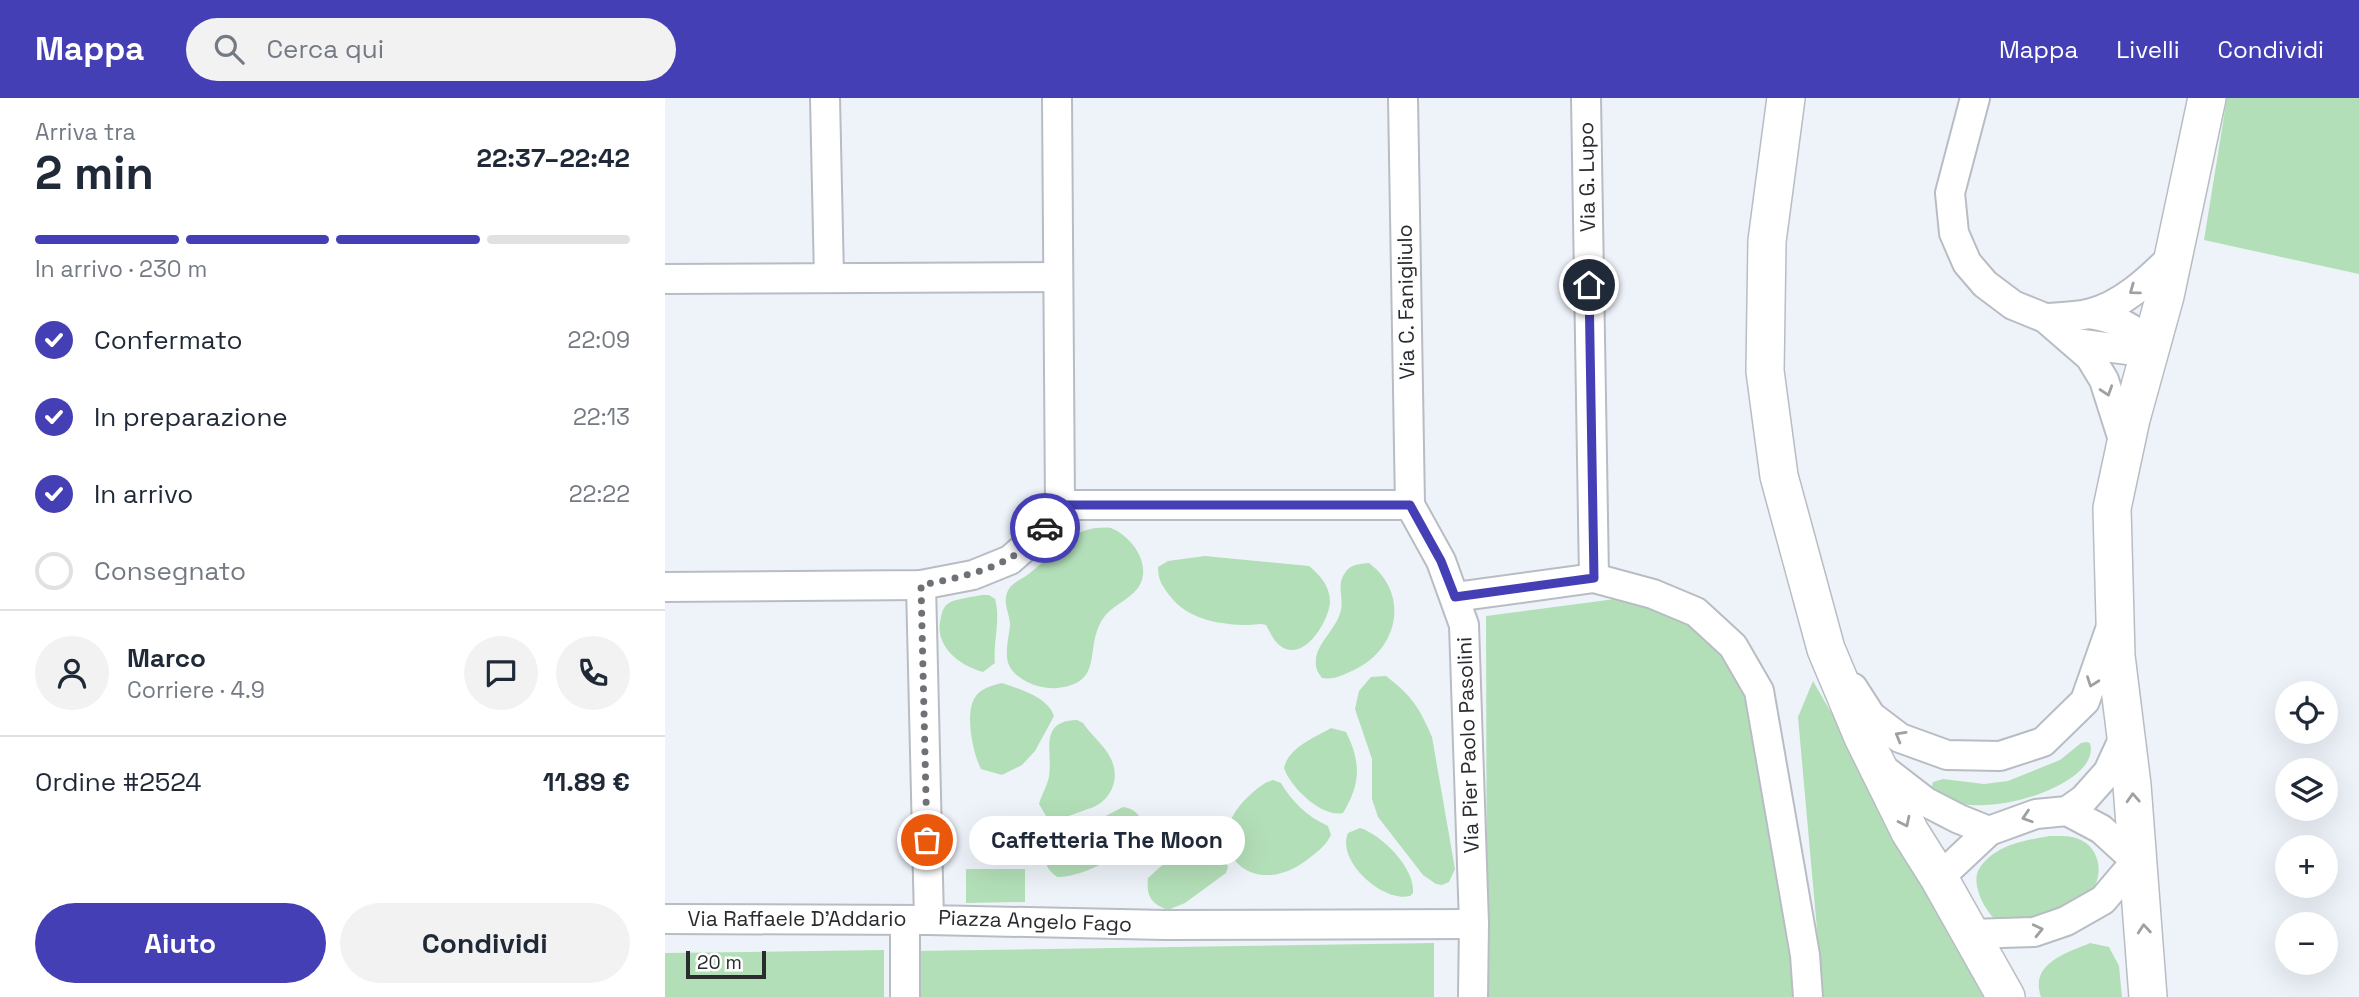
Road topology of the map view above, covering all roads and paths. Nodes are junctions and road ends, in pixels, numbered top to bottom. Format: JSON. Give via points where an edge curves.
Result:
{"nodes":[{"id":1,"x":825,"y":98,"type":"edge"},
{"id":2,"x":1057,"y":98,"type":"edge"},
{"id":3,"x":1403,"y":98,"type":"edge"},
{"id":4,"x":1586,"y":98,"type":"edge"},
{"id":5,"x":1786,"y":98,"type":"edge"},
{"id":6,"x":1975,"y":98,"type":"edge"},
{"id":7,"x":2207,"y":98,"type":"edge"},
{"id":8,"x":2173,"y":256,"type":"junction"},
{"id":9,"x":1058,"y":277,"type":"junction"},
{"id":10,"x":829,"y":278,"type":"junction"},
{"id":11,"x":665,"y":279,"type":"edge"},
{"id":12,"x":2088,"y":314,"type":"junction"},
{"id":13,"x":2045,"y":318,"type":"junction"},
{"id":14,"x":2075,"y":343,"type":"junction"},
{"id":15,"x":2151,"y":347,"type":"junction"},
{"id":16,"x":2125,"y":446,"type":"junction"},
{"id":17,"x":1061,"y":505,"type":"junction"},
{"id":18,"x":1410,"y":505,"type":"junction"},
{"id":19,"x":1594,"y":578,"type":"junction"},
{"id":20,"x":921,"y":585,"type":"junction"},
{"id":21,"x":665,"y":587,"type":"edge"},
{"id":22,"x":1455,"y":597,"type":"junction"},
{"id":23,"x":2115,"y":618,"type":"junction"},
{"id":24,"x":1826,"y":649,"type":"junction"},
{"id":25,"x":2125,"y":735,"type":"junction"},
{"id":26,"x":1876,"y":763,"type":"junction"},
{"id":27,"x":2067,"y":811,"type":"junction"},
{"id":28,"x":1989,"y":831,"type":"junction"},
{"id":29,"x":2136,"y":862,"type":"junction"},
{"id":30,"x":1940,"y":878,"type":"junction"},
{"id":31,"x":665,"y":919,"type":"edge"},
{"id":32,"x":917,"y":920,"type":"junction"},
{"id":33,"x":1474,"y":925,"type":"junction"},
{"id":34,"x":1970,"y":933,"type":"junction"},
{"id":35,"x":905,"y":997,"type":"edge"},
{"id":36,"x":1473,"y":997,"type":"edge"},
{"id":37,"x":1808,"y":997,"type":"edge"},
{"id":38,"x":2006,"y":997,"type":"edge"},
{"id":39,"x":2148,"y":997,"type":"edge"}],
"edges":[{"from":1,"to":10,"type":"street"},
{"from":2,"to":9,"type":"street"},
{"from":3,"to":18,"type":"street","name":"Via C. Fanigliulo"},
{"from":4,"to":19,"type":"street","name":"Via G. Lupo"},
{"from":5,"to":24,"type":"street","via":[[1766,241],[1765,371],[1779,476]]},
{"from":6,"to":13,"type":"street","via":[[1950,192],[1954,233],[1967,263],[1985,284],[2013,305]]},
{"from":7,"to":8,"type":"street"},
{"from":8,"to":12,"type":"street","one_way":true,"via":[[2128,295]]},
{"from":8,"to":15,"type":"street"},
{"from":9,"to":10,"type":"street"},
{"from":9,"to":17,"type":"street"},
{"from":10,"to":11,"type":"street"},
{"from":12,"to":13,"type":"street"},
{"from":12,"to":15,"type":"street","via":[[2122,322],[2139,332]]},
{"from":13,"to":14,"type":"street"},
{"from":14,"to":15,"type":"street","via":[[2128,350]]},
{"from":14,"to":16,"type":"street","one_way":true,"via":[[2104,380]]},
{"from":15,"to":16,"type":"street"},
{"from":16,"to":23,"type":"street","via":[[2112,509]]},
{"from":17,"to":18,"type":"street"},
{"from":17,"to":20,"type":"street","via":[[1042,532],[1010,560],[973,575]]},
{"from":18,"to":22,"type":"street","name":"Via Pier Paolo Pasolini"},
{"from":19,"to":22,"type":"street"},
{"from":19,"to":37,"type":"street","via":[[1696,612],[1733,646],[1759,691],[1805,955]]},
{"from":20,"to":21,"type":"street"},
{"from":20,"to":32,"type":"street","name":"Piazza Angelo Fago"},
{"from":22,"to":33,"type":"street","name":"Via Pier Paolo Pasolini","via":[[1464,625]]},
{"from":23,"to":24,"type":"street","one_way":true,"via":[[2085,701],[2043,742],[2000,756],[1947,755],[1900,738],[1871,716]]},
{"from":23,"to":25,"type":"street"},
{"from":24,"to":26,"type":"street"},
{"from":25,"to":27,"type":"street","via":[[2108,772]]},
{"from":29,"to":25,"type":"street","one_way":true},
{"from":26,"to":28,"type":"street","via":[[1926,802]]},
{"from":26,"to":30,"type":"street","one_way":true,"via":[[1910,832]]},
{"from":27,"to":28,"type":"street","one_way":true,"via":[[2036,814]]},
{"from":27,"to":29,"type":"street","via":[[2101,829]]},
{"from":28,"to":30,"type":"street"},
{"from":34,"to":29,"type":"street","one_way":true,"via":[[2034,932],[2066,922],[2103,900]]},
{"from":39,"to":29,"type":"street","one_way":true},
{"from":30,"to":34,"type":"street"},
{"from":31,"to":32,"type":"street","name":"Via Raffaele D'Addario"},
{"from":32,"to":33,"type":"street","name":"Piazza Angelo Fago"},
{"from":32,"to":35,"type":"street"},
{"from":33,"to":36,"type":"street","name":"Via Pier Paolo Pasolini"},
{"from":34,"to":38,"type":"street"}]}
